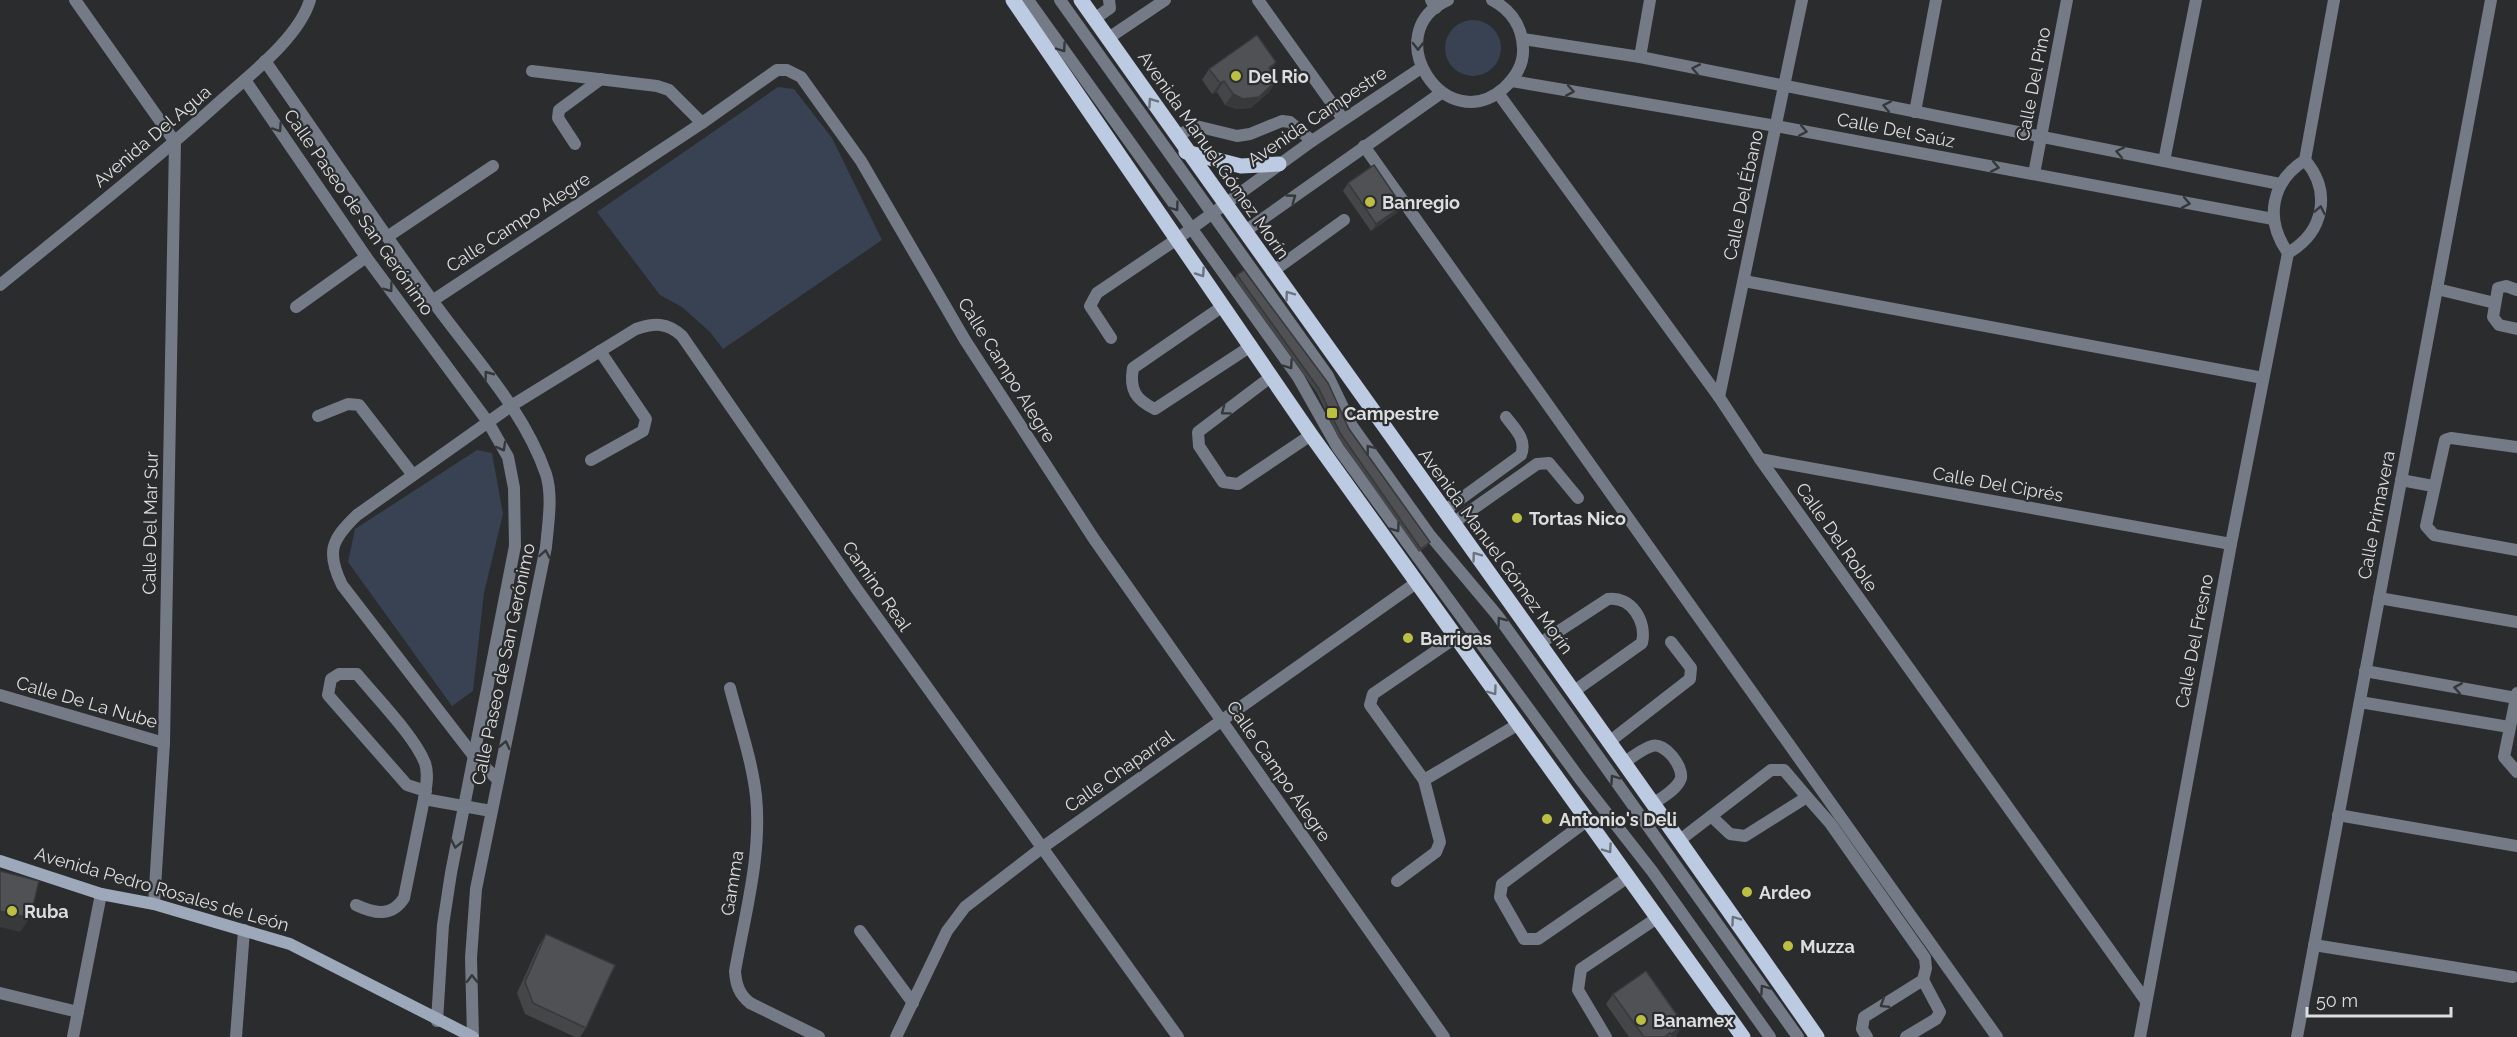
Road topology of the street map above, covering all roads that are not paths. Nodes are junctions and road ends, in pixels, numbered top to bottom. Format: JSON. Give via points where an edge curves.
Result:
{"nodes":[{"id":1,"x":75,"y":0,"type":"edge"},
{"id":2,"x":310,"y":0,"type":"edge"},
{"id":3,"x":1013,"y":0,"type":"edge"},
{"id":4,"x":1028,"y":0,"type":"edge"},
{"id":5,"x":1060,"y":0,"type":"edge"},
{"id":6,"x":1081,"y":0,"type":"edge"},
{"id":7,"x":1109,"y":0,"type":"edge"},
{"id":8,"x":1165,"y":0,"type":"edge"},
{"id":9,"x":1258,"y":0,"type":"edge"},
{"id":10,"x":1448,"y":0,"type":"edge"},
{"id":11,"x":1650,"y":0,"type":"edge"},
{"id":12,"x":1802,"y":0,"type":"edge"},
{"id":13,"x":1936,"y":0,"type":"edge"},
{"id":14,"x":2067,"y":0,"type":"edge"},
{"id":15,"x":2196,"y":0,"type":"edge"},
{"id":16,"x":2334,"y":0,"type":"edge"},
{"id":17,"x":2491,"y":0,"type":"edge"},
{"id":18,"x":1498,"y":1,"type":"edge"},
{"id":19,"x":1433,"y":4,"type":"edge"},
{"id":20,"x":1094,"y":19,"type":"junction"},
{"id":21,"x":1107,"y":39,"type":"junction"},
{"id":22,"x":1523,"y":39,"type":"junction"},
{"id":23,"x":1640,"y":57,"type":"junction"},
{"id":24,"x":265,"y":61,"type":"junction"},
{"id":25,"x":1421,"y":68,"type":"junction"},
{"id":26,"x":532,"y":71,"type":"dead end"},
{"id":27,"x":601,"y":79,"type":"junction"},
{"id":28,"x":245,"y":80,"type":"junction"},
{"id":29,"x":1512,"y":81,"type":"junction"},
{"id":30,"x":1784,"y":86,"type":"junction"},
{"id":31,"x":1441,"y":93,"type":"junction"},
{"id":32,"x":1498,"y":93,"type":"junction"},
{"id":33,"x":1915,"y":112,"type":"junction"},
{"id":34,"x":1343,"y":119,"type":"junction"},
{"id":35,"x":702,"y":123,"type":"junction"},
{"id":36,"x":1776,"y":126,"type":"junction"},
{"id":37,"x":1177,"y":136,"type":"junction"},
{"id":38,"x":2041,"y":136,"type":"junction"},
{"id":39,"x":1312,"y":141,"type":"junction"},
{"id":40,"x":175,"y":142,"type":"junction"},
{"id":41,"x":574,"y":144,"type":"dead end"},
{"id":42,"x":1364,"y":146,"type":"junction"},
{"id":43,"x":1186,"y":152,"type":"junction"},
{"id":44,"x":2164,"y":160,"type":"junction"},
{"id":45,"x":2305,"y":160,"type":"junction"},
{"id":46,"x":1279,"y":164,"type":"junction"},
{"id":47,"x":492,"y":166,"type":"dead end"},
{"id":48,"x":2034,"y":174,"type":"junction"},
{"id":49,"x":2280,"y":184,"type":"junction"},
{"id":50,"x":1218,"y":208,"type":"junction"},
{"id":51,"x":2273,"y":219,"type":"junction"},
{"id":52,"x":1344,"y":220,"type":"dead end"},
{"id":53,"x":1191,"y":228,"type":"junction"},
{"id":54,"x":1244,"y":232,"type":"junction"},
{"id":55,"x":387,"y":237,"type":"junction"},
{"id":56,"x":1177,"y":238,"type":"junction"},
{"id":57,"x":2288,"y":253,"type":"junction"},
{"id":58,"x":366,"y":257,"type":"junction"},
{"id":59,"x":1272,"y":272,"type":"junction"},
{"id":60,"x":1743,"y":281,"type":"junction"},
{"id":61,"x":0,"y":285,"type":"edge"},
{"id":62,"x":2437,"y":290,"type":"junction"},
{"id":63,"x":2517,"y":290,"type":"edge"},
{"id":64,"x":432,"y":301,"type":"junction"},
{"id":65,"x":2494,"y":303,"type":"junction"},
{"id":66,"x":1223,"y":306,"type":"junction"},
{"id":67,"x":296,"y":307,"type":"dead end"},
{"id":68,"x":2517,"y":329,"type":"edge"},
{"id":69,"x":1112,"y":338,"type":"dead end"},
{"id":70,"x":1251,"y":346,"type":"junction"},
{"id":71,"x":600,"y":351,"type":"junction"},
{"id":72,"x":1272,"y":375,"type":"junction"},
{"id":73,"x":2263,"y":378,"type":"junction"},
{"id":74,"x":1719,"y":397,"type":"junction"},
{"id":75,"x":511,"y":406,"type":"junction"},
{"id":76,"x":318,"y":416,"type":"dead end"},
{"id":77,"x":1506,"y":417,"type":"dead end"},
{"id":78,"x":488,"y":422,"type":"junction"},
{"id":79,"x":1311,"y":435,"type":"junction"},
{"id":80,"x":2517,"y":447,"type":"edge"},
{"id":81,"x":1760,"y":459,"type":"junction"},
{"id":82,"x":591,"y":460,"type":"dead end"},
{"id":83,"x":413,"y":475,"type":"junction"},
{"id":84,"x":2401,"y":480,"type":"junction"},
{"id":85,"x":2433,"y":486,"type":"junction"},
{"id":86,"x":1578,"y":498,"type":"dead end"},
{"id":87,"x":1448,"y":517,"type":"junction"},
{"id":88,"x":2231,"y":544,"type":"junction"},
{"id":89,"x":2517,"y":550,"type":"edge"},
{"id":90,"x":1416,"y":583,"type":"junction"},
{"id":91,"x":2379,"y":598,"type":"junction"},
{"id":92,"x":2517,"y":622,"type":"edge"},
{"id":93,"x":1455,"y":638,"type":"junction"},
{"id":94,"x":1671,"y":642,"type":"dead end"},
{"id":95,"x":1539,"y":644,"type":"junction"},
{"id":96,"x":2365,"y":671,"type":"junction"},
{"id":97,"x":730,"y":688,"type":"dead end"},
{"id":98,"x":1573,"y":692,"type":"junction"},
{"id":99,"x":0,"y":695,"type":"edge"},
{"id":100,"x":2516,"y":696,"type":"edge"},
{"id":101,"x":2360,"y":702,"type":"junction"},
{"id":102,"x":1221,"y":721,"type":"junction"},
{"id":103,"x":1517,"y":724,"type":"junction"},
{"id":104,"x":2509,"y":727,"type":"junction"},
{"id":105,"x":1609,"y":742,"type":"junction"},
{"id":106,"x":164,"y":743,"type":"junction"},
{"id":107,"x":472,"y":755,"type":"junction"},
{"id":108,"x":1624,"y":763,"type":"junction"},
{"id":109,"x":2517,"y":772,"type":"edge"},
{"id":110,"x":497,"y":779,"type":"junction"},
{"id":111,"x":1424,"y":780,"type":"junction"},
{"id":112,"x":425,"y":795,"type":"junction"},
{"id":113,"x":1807,"y":796,"type":"junction"},
{"id":114,"x":1653,"y":804,"type":"junction"},
{"id":115,"x":463,"y":806,"type":"junction"},
{"id":116,"x":491,"y":811,"type":"junction"},
{"id":117,"x":2338,"y":815,"type":"junction"},
{"id":118,"x":1711,"y":816,"type":"junction"},
{"id":119,"x":1588,"y":820,"type":"junction"},
{"id":120,"x":1680,"y":840,"type":"junction"},
{"id":121,"x":2517,"y":846,"type":"edge"},
{"id":122,"x":1042,"y":847,"type":"junction"},
{"id":123,"x":0,"y":861,"type":"edge"},
{"id":124,"x":1628,"y":877,"type":"junction"},
{"id":125,"x":1397,"y":881,"type":"dead end"},
{"id":126,"x":101,"y":894,"type":"junction"},
{"id":127,"x":154,"y":904,"type":"junction"},
{"id":128,"x":356,"y":905,"type":"dead end"},
{"id":129,"x":1657,"y":918,"type":"junction"},
{"id":130,"x":244,"y":930,"type":"junction"},
{"id":131,"x":860,"y":931,"type":"dead end"},
{"id":132,"x":2314,"y":945,"type":"junction"},
{"id":133,"x":2513,"y":977,"type":"dead end"},
{"id":134,"x":1923,"y":980,"type":"junction"},
{"id":135,"x":0,"y":993,"type":"edge"},
{"id":136,"x":2146,"y":1001,"type":"junction"},
{"id":137,"x":914,"y":1003,"type":"junction"},
{"id":138,"x":78,"y":1012,"type":"junction"},
{"id":139,"x":437,"y":1021,"type":"junction"},
{"id":140,"x":73,"y":1037,"type":"edge"},
{"id":141,"x":236,"y":1037,"type":"edge"},
{"id":142,"x":473,"y":1037,"type":"edge"},
{"id":143,"x":819,"y":1037,"type":"edge"},
{"id":144,"x":897,"y":1037,"type":"edge"},
{"id":145,"x":1178,"y":1037,"type":"edge"},
{"id":146,"x":1444,"y":1037,"type":"edge"},
{"id":147,"x":1606,"y":1037,"type":"edge"},
{"id":148,"x":1743,"y":1037,"type":"edge"},
{"id":149,"x":1770,"y":1037,"type":"edge"},
{"id":150,"x":1798,"y":1037,"type":"edge"},
{"id":151,"x":1817,"y":1037,"type":"edge"},
{"id":152,"x":1867,"y":1037,"type":"edge"},
{"id":153,"x":1906,"y":1037,"type":"edge"},
{"id":154,"x":1997,"y":1037,"type":"edge"},
{"id":155,"x":2140,"y":1037,"type":"edge"},
{"id":156,"x":2297,"y":1037,"type":"edge"}],
"edges":[{"from":1,"to":40,"type":"street"},
{"from":2,"to":24,"type":"street","name":"Avenida Del Agua","via":[[300,21]]},
{"from":3,"to":56,"type":"main road"},
{"from":4,"to":53,"type":"street","one_way":true},
{"from":5,"to":50,"type":"street"},
{"from":6,"to":20,"type":"main road","name":"Avenida Manuel Gómez Morín"},
{"from":7,"to":20,"type":"street","via":[[1110,8]]},
{"from":8,"to":21,"type":"street"},
{"from":9,"to":34,"type":"street"},
{"from":10,"to":19,"type":"street"},
{"from":11,"to":23,"type":"street"},
{"from":12,"to":30,"type":"street","name":"Calle Del Ébano"},
{"from":13,"to":33,"type":"street"},
{"from":14,"to":38,"type":"street","name":"Calle Del Pino"},
{"from":15,"to":44,"type":"street"},
{"from":16,"to":45,"type":"street"},
{"from":17,"to":62,"type":"street","name":"Calle Primavera"},
{"from":18,"to":22,"type":"street","via":[[1519,25]]},
{"from":19,"to":25,"type":"street","one_way":true,"via":[[1418,35]]},
{"from":20,"to":21,"type":"main road","name":"Avenida Manuel Gómez Morín"},
{"from":37,"to":21,"type":"main road","name":"Avenida Manuel Gómez Morín","one_way":true},
{"from":22,"to":23,"type":"street","name":"Calle Del Saúz"},
{"from":22,"to":29,"type":"street","via":[[1520,68]]},
{"from":30,"to":23,"type":"street","name":"Calle Del Saúz","one_way":true},
{"from":24,"to":28,"type":"street","name":"Avenida Del Agua"},
{"from":24,"to":55,"type":"street","name":"Calle Paseo de San Gerónimo"},
{"from":25,"to":31,"type":"street"},
{"from":25,"to":34,"type":"street","name":"Avenida Campestre"},
{"from":26,"to":27,"type":"street"},
{"from":27,"to":35,"type":"street","via":[[669,90]]},
{"from":27,"to":41,"type":"street","via":[[559,110],[558,118]]},
{"from":28,"to":40,"type":"street","name":"Avenida Del Agua"},
{"from":28,"to":58,"type":"street","name":"Calle Paseo de San Gerónimo","one_way":true},
{"from":29,"to":32,"type":"street"},
{"from":29,"to":36,"type":"street","name":"Calle Del Saúz","one_way":true},
{"from":33,"to":30,"type":"street","name":"Calle Del Saúz","one_way":true},
{"from":30,"to":36,"type":"street","name":"Calle Del Ébano"},
{"from":31,"to":32,"type":"street","via":[[1470,101]]},
{"from":31,"to":42,"type":"street"},
{"from":32,"to":74,"type":"street","name":"Calle Del Roble"},
{"from":33,"to":38,"type":"street","name":"Calle Del Saúz"},
{"from":34,"to":39,"type":"street","name":"Avenida Campestre"},
{"from":35,"to":64,"type":"street","name":"Calle Campo Alegre"},
{"from":35,"to":102,"type":"street","name":"Calle Campo Alegre","via":[[777,70],[801,77],[861,160],[965,340],[1094,539]]},
{"from":36,"to":48,"type":"street","name":"Calle Del Saúz","one_way":true},
{"from":36,"to":60,"type":"street","name":"Calle Del Ébano"},
{"from":37,"to":39,"type":"street","via":[[1196,126],[1225,134],[1250,134],[1282,121],[1290,122]]},
{"from":37,"to":43,"type":"main road","name":"Avenida Manuel Gómez Morín"},
{"from":44,"to":38,"type":"street","name":"Calle Del Saúz","one_way":true},
{"from":38,"to":48,"type":"street","name":"Calle Del Pino"},
{"from":39,"to":46,"type":"street","name":"Avenida Campestre"},
{"from":40,"to":61,"type":"street","name":"Avenida Del Agua"},
{"from":40,"to":106,"type":"street","name":"Calle Del Mar Sur"},
{"from":54,"to":42,"type":"street","one_way":true},
{"from":42,"to":154,"type":"street"},
{"from":43,"to":46,"type":"main road","via":[[1240,166]]},
{"from":43,"to":50,"type":"main road","name":"Avenida Manuel Gómez Morín"},
{"from":44,"to":49,"type":"street","name":"Calle Del Saúz"},
{"from":45,"to":49,"type":"street"},
{"from":57,"to":45,"type":"street","one_way":true,"via":[[2306,239],[2319,218],[2322,202],[2315,171]]},
{"from":46,"to":50,"type":"street","name":"Avenida Campestre"},
{"from":47,"to":55,"type":"street"},
{"from":48,"to":51,"type":"street","name":"Calle Del Saúz","one_way":true},
{"from":49,"to":51,"type":"street"},
{"from":50,"to":53,"type":"street","name":"Avenida Campestre"},
{"from":50,"to":54,"type":"main road","name":"Avenida Manuel Gómez Morín"},
{"from":150,"to":50,"type":"street","one_way":true,"via":[[1521,648],[1429,534],[1352,426],[1328,376]]},
{"from":51,"to":57,"type":"street","via":[[2275,231]]},
{"from":52,"to":59,"type":"street"},
{"from":53,"to":56,"type":"street","name":"Avenida Campestre"},
{"from":53,"to":149,"type":"street","one_way":true,"via":[[1298,377],[1344,457],[1652,871]]},
{"from":54,"to":59,"type":"main road","name":"Avenida Manuel Gómez Morín"},
{"from":55,"to":64,"type":"street","name":"Calle Paseo de San Gerónimo"},
{"from":56,"to":66,"type":"main road","one_way":true},
{"from":56,"to":69,"type":"street","name":"Avenida Campestre","via":[[1091,300],[1090,306]]},
{"from":57,"to":73,"type":"street","name":"Calle Del Fresno"},
{"from":58,"to":67,"type":"street"},
{"from":58,"to":78,"type":"street","name":"Calle Paseo de San Gerónimo","one_way":true},
{"from":87,"to":59,"type":"main road","name":"Avenida Manuel Gómez Morín","one_way":true},
{"from":60,"to":73,"type":"street"},
{"from":60,"to":74,"type":"street","name":"Calle Del Ébano"},
{"from":62,"to":65,"type":"street"},
{"from":62,"to":84,"type":"street","name":"Calle Primavera"},
{"from":63,"to":65,"type":"street","via":[[2501,287]]},
{"from":75,"to":64,"type":"street","name":"Calle Paseo de San Gerónimo","one_way":true},
{"from":65,"to":68,"type":"street","via":[[2495,323]]},
{"from":66,"to":70,"type":"main road"},
{"from":66,"to":70,"type":"street","via":[[1133,368],[1133,392],[1142,403],[1155,409]]},
{"from":70,"to":72,"type":"main road"},
{"from":71,"to":75,"type":"street","name":"Camino Real"},
{"from":71,"to":82,"type":"street","via":[[646,419],[646,425],[644,431]]},
{"from":71,"to":122,"type":"street","name":"Camino Real","via":[[650,324],[672,327],[681,336]]},
{"from":72,"to":79,"type":"main road"},
{"from":72,"to":79,"type":"street","one_way":true,"via":[[1198,432],[1199,446],[1223,482],[1238,484]]},
{"from":73,"to":88,"type":"street","name":"Calle Del Fresno"},
{"from":74,"to":81,"type":"street","name":"Calle Del Roble"},
{"from":75,"to":78,"type":"street","name":"Camino Real"},
{"from":110,"to":75,"type":"street","name":"Calle Paseo de San Gerónimo","one_way":true,"via":[[530,637],[549,515],[547,477],[532,440]]},
{"from":76,"to":83,"type":"street","via":[[348,404],[359,405]]},
{"from":77,"to":87,"type":"street","via":[[1523,440],[1521,456]]},
{"from":78,"to":83,"type":"street","name":"Camino Real"},
{"from":78,"to":107,"type":"street","name":"Calle Paseo de San Gerónimo","one_way":true,"via":[[508,457],[514,488],[515,546]]},
{"from":79,"to":90,"type":"main road"},
{"from":80,"to":85,"type":"street","via":[[2448,439],[2442,443]]},
{"from":81,"to":88,"type":"street","name":"Calle Del Ciprés"},
{"from":81,"to":136,"type":"street","name":"Calle Del Roble"},
{"from":83,"to":107,"type":"street","name":"Camino Real","via":[[345,526],[332,549],[334,568],[342,585]]},
{"from":84,"to":85,"type":"street"},
{"from":84,"to":91,"type":"street","name":"Calle Primavera"},
{"from":85,"to":89,"type":"street","via":[[2426,526],[2431,534]]},
{"from":86,"to":87,"type":"street","via":[[1556,469],[1549,464],[1537,464]]},
{"from":95,"to":87,"type":"main road","name":"Avenida Manuel Gómez Morín","one_way":true},
{"from":88,"to":136,"type":"street","name":"Calle Del Fresno"},
{"from":90,"to":93,"type":"main road"},
{"from":90,"to":102,"type":"street","name":"Calle Chaparral"},
{"from":91,"to":92,"type":"street"},
{"from":91,"to":96,"type":"street","name":"Calle Primavera"},
{"from":93,"to":103,"type":"main road","one_way":true},
{"from":93,"to":111,"type":"street","via":[[1373,694],[1370,701]]},
{"from":94,"to":105,"type":"street","via":[[1691,668],[1690,680]]},
{"from":95,"to":98,"type":"main road","name":"Avenida Manuel Gómez Morín"},
{"from":95,"to":98,"type":"street","via":[[1608,598],[1627,601],[1643,625],[1641,643]]},
{"from":100,"to":96,"type":"street","one_way":true},
{"from":96,"to":101,"type":"street","name":"Calle Primavera"},
{"from":97,"to":143,"type":"street","name":"Gamma","via":[[756,794],[757,815],[755,856],[736,981],[750,1003]]},
{"from":98,"to":105,"type":"main road","name":"Avenida Manuel Gómez Morín"},
{"from":99,"to":106,"type":"street","name":"Calle De La Nube"},
{"from":100,"to":104,"type":"street"},
{"from":101,"to":104,"type":"street"},
{"from":101,"to":117,"type":"street","name":"Calle Primavera"},
{"from":102,"to":122,"type":"street","name":"Calle Chaparral"},
{"from":102,"to":146,"type":"street","name":"Calle Campo Alegre"},
{"from":103,"to":111,"type":"street"},
{"from":103,"to":119,"type":"main road"},
{"from":104,"to":109,"type":"street","via":[[2504,757]]},
{"from":105,"to":108,"type":"main road","name":"Avenida Manuel Gómez Morín"},
{"from":106,"to":127,"type":"street","name":"Calle Del Mar Sur"},
{"from":107,"to":110,"type":"street","name":"Camino Real"},
{"from":107,"to":115,"type":"street","name":"Calle Paseo de San Gerónimo"},
{"from":108,"to":114,"type":"main road","name":"Avenida Manuel Gómez Morín"},
{"from":108,"to":114,"type":"street","via":[[1652,746],[1666,749],[1681,777]]},
{"from":110,"to":116,"type":"street","name":"Calle Paseo de San Gerónimo"},
{"from":111,"to":125,"type":"street","via":[[1440,842],[1436,852]]},
{"from":112,"to":112,"type":"street","via":[[407,785],[328,695],[332,679],[339,674],[357,674],[416,746],[425,763]]},
{"from":112,"to":115,"type":"street"},
{"from":112,"to":128,"type":"street","via":[[404,898],[398,908],[384,913]]},
{"from":113,"to":118,"type":"street","via":[[1745,836],[1730,834]]},
{"from":113,"to":118,"type":"street","via":[[1784,770],[1771,770]]},
{"from":113,"to":134,"type":"street","via":[[1925,958]]},
{"from":114,"to":120,"type":"main road","name":"Avenida Manuel Gómez Morín"},
{"from":115,"to":116,"type":"street"},
{"from":115,"to":139,"type":"street","name":"Calle Paseo de San Gerónimo","one_way":true,"via":[[443,925]]},
{"from":142,"to":116,"type":"street","name":"Calle Paseo de San Gerónimo","one_way":true,"via":[[471,958],[476,889]]},
{"from":117,"to":121,"type":"street"},
{"from":117,"to":132,"type":"street","name":"Calle Primavera"},
{"from":118,"to":120,"type":"street"},
{"from":119,"to":124,"type":"main road","one_way":true},
{"from":119,"to":124,"type":"street","via":[[1502,884],[1500,897],[1524,939],[1538,939]]},
{"from":151,"to":120,"type":"main road","name":"Avenida Manuel Gómez Morín","one_way":true},
{"from":122,"to":137,"type":"street","name":"Calle Chaparral","via":[[958,913]]},
{"from":122,"to":145,"type":"street","name":"Camino Real"},
{"from":123,"to":126,"type":"main road","name":"Avenida Pedro Rosales de León"},
{"from":124,"to":129,"type":"main road"},
{"from":126,"to":127,"type":"main road","name":"Avenida Pedro Rosales de León"},
{"from":126,"to":138,"type":"street"},
{"from":127,"to":130,"type":"main road","name":"Avenida Pedro Rosales de León"},
{"from":129,"to":147,"type":"street","via":[[1581,969],[1578,990]]},
{"from":129,"to":148,"type":"main road"},
{"from":130,"to":139,"type":"main road","name":"Avenida Pedro Rosales de León","via":[[290,944]]},
{"from":130,"to":141,"type":"street"},
{"from":131,"to":137,"type":"street"},
{"from":132,"to":133,"type":"street"},
{"from":132,"to":156,"type":"street","name":"Calle Primavera"},
{"from":134,"to":152,"type":"street","one_way":true,"via":[[1864,1017],[1862,1029]]},
{"from":134,"to":153,"type":"street","via":[[1940,1012],[1936,1019]]},
{"from":135,"to":138,"type":"street"},
{"from":136,"to":155,"type":"street","name":"Calle Del Fresno"},
{"from":137,"to":144,"type":"street","name":"Calle Chaparral"},
{"from":138,"to":140,"type":"street"},
{"from":139,"to":142,"type":"main road","name":"Avenida Pedro Rosales de León"}]}
